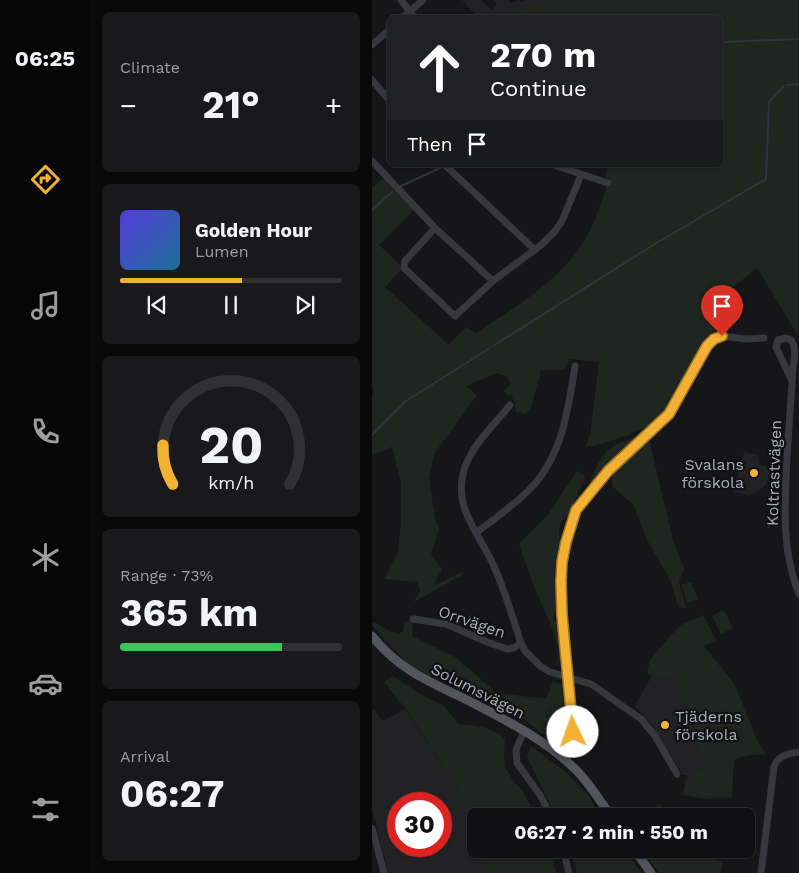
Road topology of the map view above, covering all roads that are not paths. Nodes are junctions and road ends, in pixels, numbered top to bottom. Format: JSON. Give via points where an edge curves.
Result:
{"nodes":[{"id":1,"x":401,"y":0,"type":"edge"},
{"id":2,"x":423,"y":0,"type":"edge"},
{"id":3,"x":409,"y":10,"type":"junction"},
{"id":4,"x":405,"y":15,"type":"edge"},
{"id":5,"x":413,"y":15,"type":"edge"},
{"id":6,"x":387,"y":32,"type":"edge"},
{"id":7,"x":372,"y":45,"type":"edge"},
{"id":8,"x":372,"y":80,"type":"edge"},
{"id":9,"x":387,"y":98,"type":"edge"},
{"id":10,"x":372,"y":161,"type":"edge"},
{"id":11,"x":447,"y":167,"type":"edge"},
{"id":12,"x":559,"y":167,"type":"edge"},
{"id":13,"x":581,"y":175,"type":"junction"},
{"id":14,"x":608,"y":183,"type":"dead end"},
{"id":15,"x":436,"y":228,"type":"junction"},
{"id":16,"x":535,"y":250,"type":"junction"},
{"id":17,"x":493,"y":281,"type":"junction"},
{"id":18,"x":764,"y":338,"type":"dead end"},
{"id":19,"x":575,"y":366,"type":"dead end"},
{"id":20,"x":792,"y":381,"type":"junction"},
{"id":21,"x":510,"y":405,"type":"dead end"},
{"id":22,"x":476,"y":533,"type":"junction"},
{"id":23,"x":798,"y":594,"type":"edge"},
{"id":24,"x":413,"y":619,"type":"dead end"},
{"id":25,"x":372,"y":636,"type":"edge"},
{"id":26,"x":521,"y":643,"type":"junction"},
{"id":27,"x":568,"y":678,"type":"junction"},
{"id":28,"x":524,"y":731,"type":"junction"},
{"id":29,"x":798,"y":752,"type":"edge"},
{"id":30,"x":561,"y":756,"type":"junction"},
{"id":31,"x":677,"y":774,"type":"dead end"},
{"id":32,"x":546,"y":808,"type":"edge"},
{"id":33,"x":605,"y":808,"type":"edge"},
{"id":34,"x":372,"y":828,"type":"edge"},
{"id":35,"x":566,"y":858,"type":"edge"},
{"id":36,"x":640,"y":858,"type":"edge"},
{"id":37,"x":384,"y":873,"type":"edge"},
{"id":38,"x":570,"y":873,"type":"edge"},
{"id":39,"x":651,"y":873,"type":"edge"},
{"id":40,"x":761,"y":873,"type":"edge"}],
"edges":[{"from":1,"to":3,"type":"street"},
{"from":2,"to":3,"type":"street"},
{"from":3,"to":4,"type":"street"},
{"from":3,"to":5,"type":"street"},
{"from":6,"to":7,"type":"street"},
{"from":8,"to":9,"type":"street"},
{"from":10,"to":15,"type":"street"},
{"from":11,"to":16,"type":"street"},
{"from":12,"to":13,"type":"street"},
{"from":13,"to":14,"type":"street"},
{"from":13,"to":16,"type":"street","via":[[562,221]]},
{"from":15,"to":17,"type":"street"},
{"from":15,"to":17,"type":"street","via":[[406,261],[404,268],[455,316]]},
{"from":16,"to":17,"type":"street"},
{"from":18,"to":27,"type":"street","via":[[722,336],[714,339],[669,414],[608,471],[576,510],[566,542],[562,571],[561,598]]},
{"from":19,"to":22,"type":"street","via":[[561,437],[547,468],[528,492]]},
{"from":20,"to":20,"type":"street","name":"Koltrastvägen","via":[[793,343],[781,339],[776,347]]},
{"from":20,"to":23,"type":"street","name":"Koltrastvägen","via":[[784,502],[789,564]]},
{"from":21,"to":22,"type":"street","via":[[472,451],[462,475],[461,497]]},
{"from":22,"to":26,"type":"street","via":[[496,571]]},
{"from":24,"to":26,"type":"street","name":"Orrvägen","via":[[446,624],[507,649]]},
{"from":25,"to":28,"type":"main road","name":"Solumsvägen","via":[[395,661],[415,675]]},
{"from":26,"to":27,"type":"street","via":[[540,666]]},
{"from":27,"to":30,"type":"street","via":[[573,732],[570,744]]},
{"from":27,"to":31,"type":"street","via":[[591,684],[647,725]]},
{"from":28,"to":30,"type":"main road","name":"Solumsvägen"},
{"from":28,"to":32,"type":"street","via":[[516,750],[518,763]]},
{"from":29,"to":40,"type":"street","via":[[778,758],[774,767]]},
{"from":30,"to":33,"type":"main road","name":"Solumsvägen","via":[[586,781]]},
{"from":34,"to":37,"type":"street"},
{"from":35,"to":38,"type":"street"},
{"from":36,"to":39,"type":"main road"}]}
